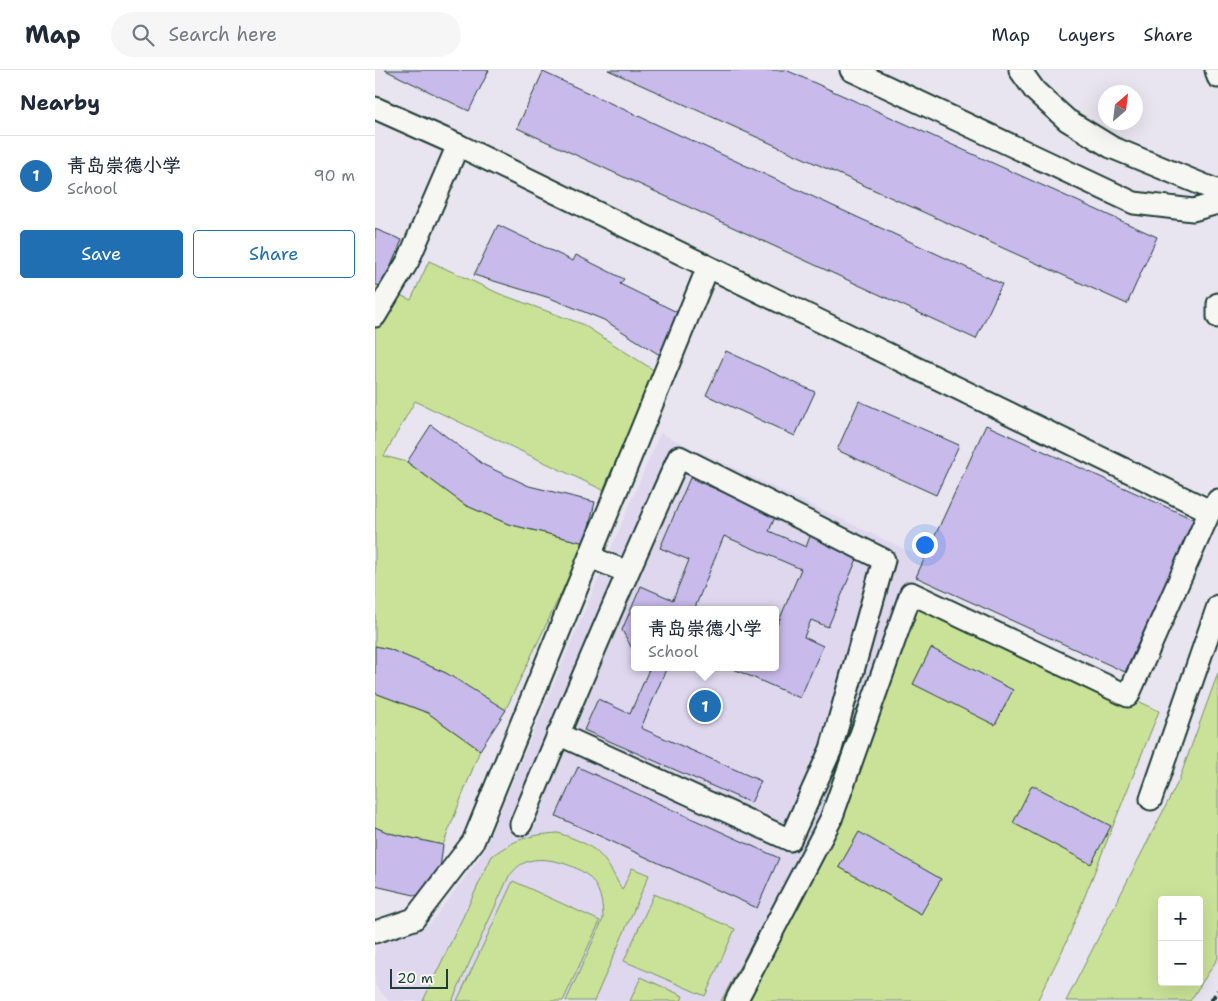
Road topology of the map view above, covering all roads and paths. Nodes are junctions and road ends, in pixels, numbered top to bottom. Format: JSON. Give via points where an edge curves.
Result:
{"nodes":[{"id":1,"x":851,"y":70,"type":"edge"},
{"id":2,"x":1020,"y":70,"type":"edge"},
{"id":3,"x":1216,"y":70,"type":"edge"},
{"id":4,"x":1218,"y":77,"type":"edge"},
{"id":5,"x":375,"y":108,"type":"edge"},
{"id":6,"x":458,"y":145,"type":"junction"},
{"id":7,"x":1218,"y":191,"type":"edge"},
{"id":8,"x":1218,"y":204,"type":"edge"},
{"id":9,"x":708,"y":267,"type":"junction"},
{"id":10,"x":1218,"y":304,"type":"edge"},
{"id":11,"x":375,"y":316,"type":"edge"},
{"id":12,"x":1218,"y":317,"type":"edge"},
{"id":13,"x":1214,"y":505,"type":"edge"},
{"id":14,"x":590,"y":557,"type":"junction"},
{"id":15,"x":627,"y":572,"type":"junction"},
{"id":16,"x":1218,"y":606,"type":"edge"},
{"id":17,"x":558,"y":734,"type":"junction"},
{"id":18,"x":1151,"y":799,"type":"dead end"},
{"id":19,"x":521,"y":824,"type":"dead end"},
{"id":20,"x":375,"y":932,"type":"edge"},
{"id":21,"x":736,"y":1001,"type":"edge"}],
"edges":[{"from":1,"to":8,"type":"street","via":[[1134,203],[1193,210]]},
{"from":2,"to":7,"type":"street","via":[[1035,91],[1067,120],[1111,147]]},
{"from":3,"to":4,"type":"street"},
{"from":5,"to":6,"type":"street"},
{"from":6,"to":9,"type":"street"},
{"from":6,"to":11,"type":"street","via":[[408,261]]},
{"from":9,"to":13,"type":"street"},
{"from":9,"to":14,"type":"street"},
{"from":10,"to":12,"type":"street"},
{"from":13,"to":21,"type":"street","via":[[1128,696],[911,593],[831,819]]},
{"from":14,"to":15,"type":"street"},
{"from":14,"to":20,"type":"street","via":[[473,842],[414,919]]},
{"from":15,"to":17,"type":"street"},
{"from":15,"to":17,"type":"street","via":[[679,457],[884,560],[831,749],[790,840]]},
{"from":16,"to":18,"type":"street"},
{"from":17,"to":19,"type":"street"}]}
